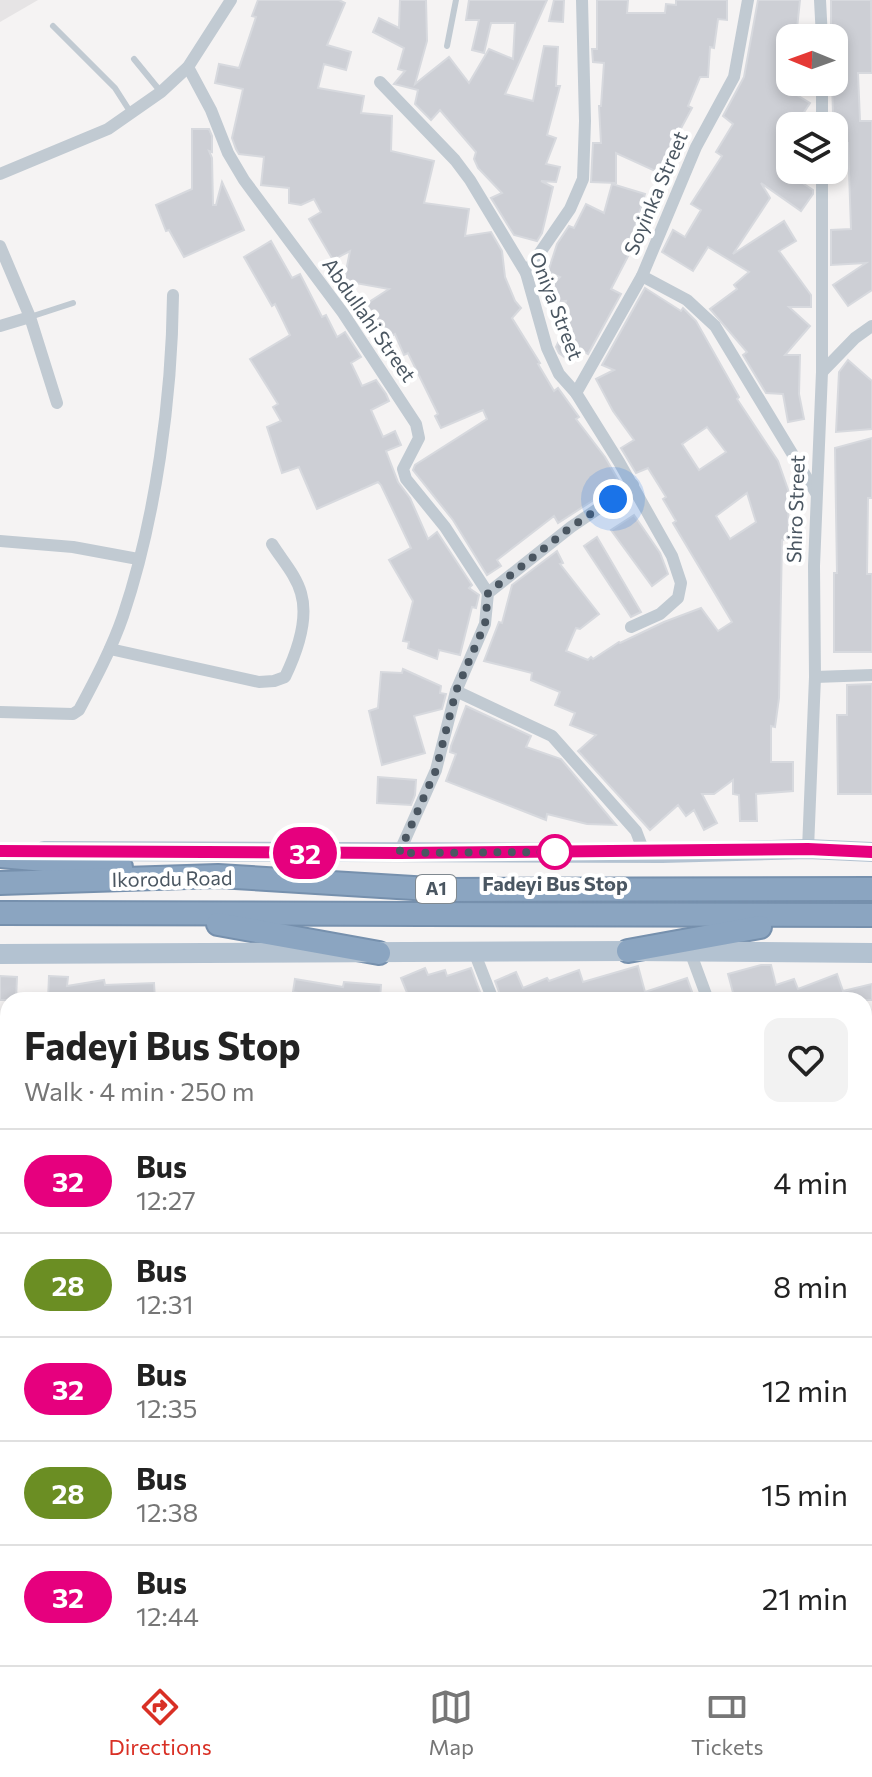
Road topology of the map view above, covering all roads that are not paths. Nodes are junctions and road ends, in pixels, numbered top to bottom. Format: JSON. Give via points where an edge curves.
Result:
{"nodes":[{"id":1,"x":231,"y":0,"type":"edge"},
{"id":2,"x":456,"y":0,"type":"edge"},
{"id":3,"x":582,"y":0,"type":"edge"},
{"id":4,"x":748,"y":0,"type":"edge"},
{"id":5,"x":820,"y":0,"type":"edge"},
{"id":6,"x":821,"y":24,"type":"edge"},
{"id":7,"x":53,"y":26,"type":"dead end"},
{"id":8,"x":447,"y":46,"type":"dead end"},
{"id":9,"x":134,"y":59,"type":"dead end"},
{"id":10,"x":188,"y":67,"type":"junction"},
{"id":11,"x":380,"y":82,"type":"dead end"},
{"id":12,"x":161,"y":92,"type":"junction"},
{"id":13,"x":131,"y":113,"type":"junction"},
{"id":14,"x":0,"y":174,"type":"edge"},
{"id":15,"x":822,"y":184,"type":"edge"},
{"id":16,"x":0,"y":246,"type":"edge"},
{"id":17,"x":526,"y":273,"type":"junction"},
{"id":18,"x":642,"y":276,"type":"junction"},
{"id":19,"x":173,"y":295,"type":"dead end"},
{"id":20,"x":73,"y":303,"type":"dead end"},
{"id":21,"x":30,"y":317,"type":"junction"},
{"id":22,"x":0,"y":326,"type":"edge"},
{"id":23,"x":872,"y":326,"type":"edge"},
{"id":24,"x":822,"y":372,"type":"junction"},
{"id":25,"x":576,"y":393,"type":"junction"},
{"id":26,"x":57,"y":403,"type":"dead end"},
{"id":27,"x":633,"y":485,"type":"junction"},
{"id":28,"x":817,"y":496,"type":"junction"},
{"id":29,"x":0,"y":541,"type":"edge"},
{"id":30,"x":272,"y":544,"type":"dead end"},
{"id":31,"x":138,"y":559,"type":"junction"},
{"id":32,"x":488,"y":593,"type":"junction"},
{"id":33,"x":631,"y":627,"type":"dead end"},
{"id":34,"x":110,"y":649,"type":"junction"},
{"id":35,"x":872,"y":675,"type":"edge"},
{"id":36,"x":815,"y":677,"type":"junction"},
{"id":37,"x":456,"y":691,"type":"junction"},
{"id":38,"x":0,"y":712,"type":"edge"},
{"id":39,"x":808,"y":849,"type":"junction"},
{"id":40,"x":644,"y":852,"type":"junction"},
{"id":41,"x":872,"y":852,"type":"edge"},
{"id":42,"x":399,"y":853,"type":"junction"},
{"id":43,"x":0,"y":854,"type":"edge"},
{"id":44,"x":218,"y":876,"type":"junction"},
{"id":45,"x":872,"y":877,"type":"edge"},
{"id":46,"x":0,"y":883,"type":"edge"},
{"id":47,"x":786,"y":888,"type":"junction"},
{"id":48,"x":872,"y":889,"type":"edge"},
{"id":49,"x":0,"y":913,"type":"edge"},
{"id":50,"x":158,"y":913,"type":"junction"},
{"id":51,"x":872,"y":915,"type":"edge"},
{"id":52,"x":818,"y":916,"type":"junction"},
{"id":53,"x":628,"y":951,"type":"junction"},
{"id":54,"x":379,"y":953,"type":"junction"},
{"id":55,"x":872,"y":953,"type":"edge"},
{"id":56,"x":0,"y":954,"type":"edge"},
{"id":57,"x":475,"y":954,"type":"junction"},
{"id":58,"x":691,"y":954,"type":"junction"},
{"id":59,"x":490,"y":992,"type":"edge"},
{"id":60,"x":705,"y":992,"type":"edge"}],
"edges":[{"from":1,"to":10,"type":"street"},
{"from":2,"to":8,"type":"lane"},
{"from":3,"to":17,"type":"street","via":[[583,179],[570,209]]},
{"from":4,"to":18,"type":"street","name":"Soyinka Street","via":[[734,77],[696,147]]},
{"from":5,"to":6,"type":"street"},
{"from":7,"to":13,"type":"lane","via":[[115,88]]},
{"from":9,"to":12,"type":"lane"},
{"from":10,"to":12,"type":"street"},
{"from":10,"to":32,"type":"street","name":"Abdullahi Street","via":[[244,180],[343,313],[416,424],[419,438],[403,469],[406,479]]},
{"from":11,"to":17,"type":"street","name":"Oniya Street","via":[[455,160]]},
{"from":12,"to":13,"type":"street"},
{"from":13,"to":14,"type":"street","via":[[108,129]]},
{"from":15,"to":24,"type":"street","name":"Shiro Street"},
{"from":16,"to":21,"type":"street"},
{"from":17,"to":25,"type":"street","name":"Oniya Street","via":[[547,348]]},
{"from":18,"to":25,"type":"street","name":"Soyinka Street"},
{"from":18,"to":28,"type":"street","via":[[687,300],[715,326]]},
{"from":19,"to":31,"type":"street","via":[[162,438]]},
{"from":20,"to":21,"type":"lane"},
{"from":21,"to":22,"type":"street"},
{"from":21,"to":26,"type":"street"},
{"from":23,"to":24,"type":"street"},
{"from":24,"to":28,"type":"street","name":"Shiro Street"},
{"from":25,"to":27,"type":"street","name":"Oniya Street"},
{"from":27,"to":32,"type":"street"},
{"from":27,"to":33,"type":"street","name":"Oniya Street","via":[[681,583],[673,605]]},
{"from":28,"to":36,"type":"street","name":"Shiro Street"},
{"from":29,"to":31,"type":"street"},
{"from":30,"to":34,"type":"street","via":[[302,594],[300,637],[285,677],[259,682]]},
{"from":31,"to":34,"type":"street"},
{"from":32,"to":37,"type":"street","via":[[485,624]]},
{"from":34,"to":38,"type":"street","via":[[73,714]]},
{"from":35,"to":36,"type":"street"},
{"from":36,"to":39,"type":"street","name":"Shiro Street"},
{"from":37,"to":40,"type":"street","via":[[552,736],[636,831]]},
{"from":37,"to":42,"type":"street","via":[[436,770]]},
{"from":39,"to":40,"type":"main road","name":"Ikorodu Road"},
{"from":39,"to":41,"type":"main road","name":"Ikorodu Road"},
{"from":40,"to":42,"type":"main road","name":"Ikorodu Road"},
{"from":42,"to":43,"type":"main road","name":"Ikorodu Road"},
{"from":43,"to":44,"type":"highway"},
{"from":44,"to":46,"type":"highway","name":"Ikorodu Road","number":"A1"},
{"from":44,"to":47,"type":"highway","name":"Ikorodu Road","number":"A1","via":[[446,890]]},
{"from":45,"to":47,"type":"highway"},
{"from":47,"to":48,"type":"highway","name":"Ikorodu Road","number":"A1"},
{"from":49,"to":50,"type":"highway","name":"Ikorodu Road","number":"A1"},
{"from":50,"to":52,"type":"highway","name":"Ikorodu Road","number":"A1"},
{"from":50,"to":54,"type":"highway"},
{"from":51,"to":52,"type":"highway","name":"Ikorodu Road","number":"A1"},
{"from":52,"to":53,"type":"highway"},
{"from":53,"to":57,"type":"main road"},
{"from":53,"to":58,"type":"main road"},
{"from":54,"to":56,"type":"main road"},
{"from":54,"to":57,"type":"main road"},
{"from":55,"to":58,"type":"main road"},
{"from":57,"to":59,"type":"street"},
{"from":58,"to":60,"type":"street"}]}
